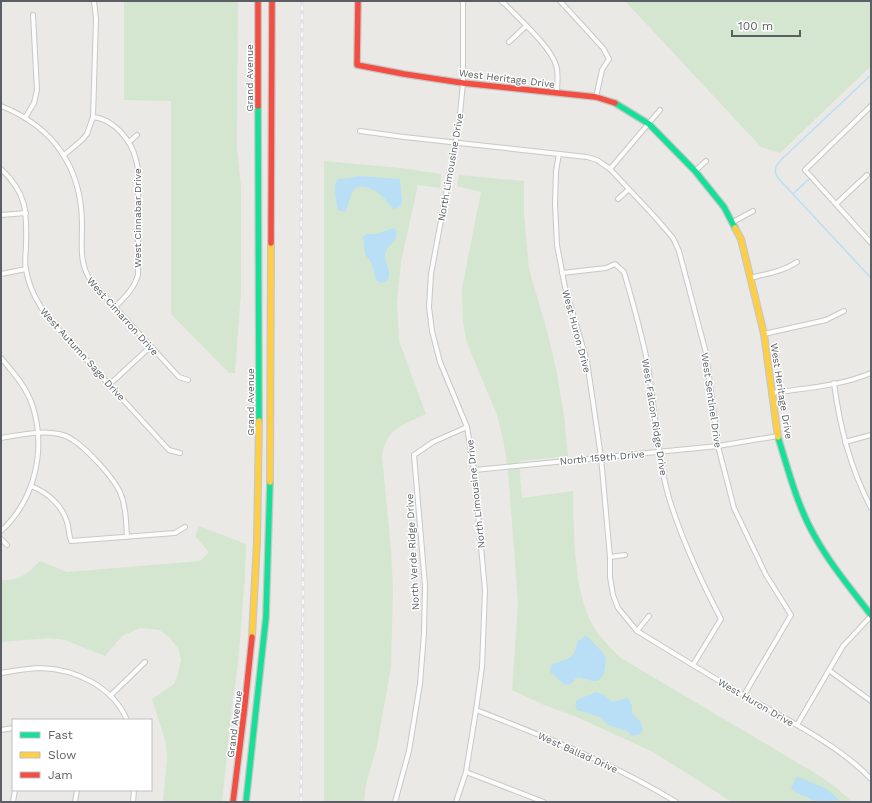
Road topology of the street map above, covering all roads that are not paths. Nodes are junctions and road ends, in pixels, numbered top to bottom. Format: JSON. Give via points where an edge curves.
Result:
{"nodes":[{"id":1,"x":94,"y":1,"type":"edge"},
{"id":2,"x":258,"y":1,"type":"edge"},
{"id":3,"x":272,"y":1,"type":"edge"},
{"id":4,"x":358,"y":1,"type":"edge"},
{"id":5,"x":463,"y":1,"type":"edge"},
{"id":6,"x":501,"y":1,"type":"edge"},
{"id":7,"x":560,"y":1,"type":"edge"},
{"id":8,"x":33,"y":15,"type":"dead end"},
{"id":9,"x":526,"y":26,"type":"junction"},
{"id":10,"x":509,"y":42,"type":"dead end"},
{"id":11,"x":463,"y":83,"type":"junction"},
{"id":12,"x":557,"y":93,"type":"junction"},
{"id":13,"x":596,"y":97,"type":"junction"},
{"id":14,"x":1,"y":106,"type":"edge"},
{"id":15,"x":871,"y":106,"type":"edge"},
{"id":16,"x":660,"y":110,"type":"dead end"},
{"id":17,"x":93,"y":117,"type":"junction"},
{"id":18,"x":25,"y":118,"type":"junction"},
{"id":19,"x":649,"y":124,"type":"junction"},
{"id":20,"x":360,"y":131,"type":"dead end"},
{"id":21,"x":137,"y":135,"type":"dead end"},
{"id":22,"x":129,"y":142,"type":"junction"},
{"id":23,"x":455,"y":143,"type":"junction"},
{"id":24,"x":559,"y":154,"type":"junction"},
{"id":25,"x":64,"y":155,"type":"junction"},
{"id":26,"x":706,"y":161,"type":"dead end"},
{"id":27,"x":1,"y":169,"type":"edge"},
{"id":28,"x":610,"y":169,"type":"junction"},
{"id":29,"x":695,"y":171,"type":"junction"},
{"id":30,"x":867,"y":175,"type":"dead end"},
{"id":31,"x":628,"y":190,"type":"junction"},
{"id":32,"x":618,"y":199,"type":"dead end"},
{"id":33,"x":836,"y":204,"type":"junction"},
{"id":34,"x":753,"y":211,"type":"dead end"},
{"id":35,"x":26,"y":212,"type":"junction"},
{"id":36,"x":1,"y":216,"type":"edge"},
{"id":37,"x":733,"y":222,"type":"junction"},
{"id":38,"x":871,"y":242,"type":"edge"},
{"id":39,"x":797,"y":262,"type":"dead end"},
{"id":40,"x":26,"y":269,"type":"junction"},
{"id":41,"x":562,"y":273,"type":"junction"},
{"id":42,"x":1,"y":274,"type":"edge"},
{"id":43,"x":750,"y":278,"type":"junction"},
{"id":44,"x":115,"y":307,"type":"junction"},
{"id":45,"x":844,"y":311,"type":"dead end"},
{"id":46,"x":764,"y":334,"type":"junction"},
{"id":47,"x":150,"y":346,"type":"junction"},
{"id":48,"x":1,"y":358,"type":"edge"},
{"id":49,"x":871,"y":373,"type":"edge"},
{"id":50,"x":188,"y":380,"type":"dead end"},
{"id":51,"x":834,"y":383,"type":"junction"},
{"id":52,"x":109,"y":384,"type":"junction"},
{"id":53,"x":773,"y":393,"type":"junction"},
{"id":54,"x":467,"y":427,"type":"junction"},
{"id":55,"x":38,"y":434,"type":"junction"},
{"id":56,"x":871,"y":435,"type":"edge"},
{"id":57,"x":778,"y":436,"type":"junction"},
{"id":58,"x":1,"y":438,"type":"edge"},
{"id":59,"x":845,"y":442,"type":"junction"},
{"id":60,"x":718,"y":446,"type":"junction"},
{"id":61,"x":660,"y":451,"type":"junction"},
{"id":62,"x":180,"y":453,"type":"dead end"},
{"id":63,"x":601,"y":457,"type":"junction"},
{"id":64,"x":474,"y":470,"type":"junction"},
{"id":65,"x":31,"y":486,"type":"junction"},
{"id":66,"x":871,"y":508,"type":"edge"},
{"id":67,"x":185,"y":527,"type":"dead end"},
{"id":68,"x":1,"y":531,"type":"edge"},
{"id":69,"x":127,"y":537,"type":"junction"},
{"id":70,"x":1,"y":539,"type":"edge"},
{"id":71,"x":7,"y":546,"type":"dead end"},
{"id":72,"x":624,"y":556,"type":"dead end"},
{"id":73,"x":610,"y":557,"type":"junction"},
{"id":74,"x":871,"y":615,"type":"edge"},
{"id":75,"x":649,"y":616,"type":"dead end"},
{"id":76,"x":637,"y":631,"type":"junction"},
{"id":77,"x":145,"y":662,"type":"dead end"},
{"id":78,"x":693,"y":665,"type":"junction"},
{"id":79,"x":830,"y":671,"type":"junction"},
{"id":80,"x":1,"y":673,"type":"edge"},
{"id":81,"x":110,"y":696,"type":"junction"},
{"id":82,"x":744,"y":696,"type":"junction"},
{"id":83,"x":871,"y":700,"type":"edge"},
{"id":84,"x":476,"y":710,"type":"junction"},
{"id":85,"x":126,"y":719,"type":"edge"},
{"id":86,"x":797,"y":725,"type":"junction"},
{"id":87,"x":12,"y":728,"type":"edge"},
{"id":88,"x":1,"y":730,"type":"edge"},
{"id":89,"x":466,"y":772,"type":"junction"},
{"id":90,"x":871,"y":779,"type":"edge"},
{"id":91,"x":15,"y":791,"type":"edge"},
{"id":92,"x":77,"y":791,"type":"edge"},
{"id":93,"x":134,"y":791,"type":"edge"},
{"id":94,"x":13,"y":802,"type":"edge"},
{"id":95,"x":75,"y":802,"type":"edge"},
{"id":96,"x":132,"y":802,"type":"edge"},
{"id":97,"x":233,"y":802,"type":"edge"},
{"id":98,"x":246,"y":802,"type":"edge"},
{"id":99,"x":395,"y":802,"type":"edge"},
{"id":100,"x":456,"y":802,"type":"edge"},
{"id":101,"x":544,"y":802,"type":"edge"},
{"id":102,"x":676,"y":802,"type":"edge"}],
"edges":[{"from":1,"to":17,"type":"street","via":[[96,19]]},
{"from":2,"to":97,"type":"main road","name":"Grand Avenue","via":[[258,534],[250,662]]},
{"from":3,"to":98,"type":"main road","name":"Grand Avenue","via":[[270,518],[266,618]]},
{"from":4,"to":11,"type":"main road","name":"West Heritage Drive","via":[[358,64]]},
{"from":5,"to":11,"type":"street","name":"North Limousine Drive"},
{"from":6,"to":9,"type":"street"},
{"from":7,"to":13,"type":"street","via":[[603,48],[609,59],[602,70]]},
{"from":8,"to":18,"type":"street","via":[[37,90],[34,103]]},
{"from":9,"to":10,"type":"street"},
{"from":9,"to":12,"type":"street","via":[[546,48],[556,65]]},
{"from":11,"to":12,"type":"main road","name":"West Heritage Drive"},
{"from":11,"to":23,"type":"street","name":"North Limousine Drive"},
{"from":12,"to":13,"type":"main road","name":"West Heritage Drive"},
{"from":13,"to":19,"type":"main road","name":"West Heritage Drive","via":[[618,104]]},
{"from":14,"to":18,"type":"street","name":"West Cimarron Drive"},
{"from":15,"to":33,"type":"street","via":[[805,170]]},
{"from":16,"to":19,"type":"street"},
{"from":17,"to":22,"type":"street","name":"West Cinnabar Drive","via":[[101,118],[114,126]]},
{"from":17,"to":25,"type":"street","via":[[87,134]]},
{"from":18,"to":25,"type":"street","name":"West Cimarron Drive","via":[[46,133]]},
{"from":19,"to":28,"type":"street"},
{"from":19,"to":29,"type":"main road","name":"West Heritage Drive"},
{"from":20,"to":23,"type":"street","name":"West Sentinel Drive"},
{"from":21,"to":22,"type":"street"},
{"from":22,"to":44,"type":"street","name":"West Cinnabar Drive","via":[[138,172],[138,275],[132,289]]},
{"from":23,"to":24,"type":"street","name":"West Sentinel Drive"},
{"from":23,"to":54,"type":"street","name":"North Limousine Drive","via":[[431,274],[429,307],[440,362]]},
{"from":24,"to":28,"type":"street","name":"West Sentinel Drive","via":[[587,157]]},
{"from":24,"to":41,"type":"street","name":"West Huron Drive","via":[[555,204]]},
{"from":25,"to":44,"type":"street","name":"West Cimarron Drive","via":[[80,196],[83,267],[91,281]]},
{"from":26,"to":29,"type":"street"},
{"from":27,"to":35,"type":"street","name":"West Autumn Sage Drive","via":[[20,191]]},
{"from":28,"to":31,"type":"street","name":"West Sentinel Drive"},
{"from":29,"to":37,"type":"main road","name":"West Heritage Drive"},
{"from":30,"to":33,"type":"street"},
{"from":31,"to":32,"type":"street"},
{"from":31,"to":60,"type":"street","name":"West Sentinel Drive","via":[[673,238],[679,251],[706,353]]},
{"from":33,"to":38,"type":"street"},
{"from":34,"to":37,"type":"street"},
{"from":35,"to":36,"type":"street"},
{"from":35,"to":40,"type":"street","name":"West Autumn Sage Drive"},
{"from":37,"to":43,"type":"main road","name":"West Heritage Drive","via":[[741,239]]},
{"from":39,"to":43,"type":"street","via":[[778,271]]},
{"from":40,"to":42,"type":"street"},
{"from":40,"to":52,"type":"street","name":"West Autumn Sage Drive","via":[[31,288],[45,314]]},
{"from":41,"to":61,"type":"street","name":"West Falcon Ridge Drive","via":[[606,268],[615,264],[624,272],[648,365]]},
{"from":41,"to":63,"type":"street","name":"West Huron Drive","via":[[587,361]]},
{"from":43,"to":46,"type":"main road","name":"West Heritage Drive"},
{"from":44,"to":47,"type":"street","name":"West Cimarron Drive"},
{"from":45,"to":46,"type":"street","via":[[826,320]]},
{"from":46,"to":53,"type":"main road","name":"West Heritage Drive"},
{"from":47,"to":50,"type":"street","name":"West Cimarron Drive","via":[[179,377]]},
{"from":47,"to":52,"type":"street"},
{"from":48,"to":55,"type":"street","via":[[26,391],[33,407]]},
{"from":49,"to":51,"type":"street"},
{"from":51,"to":53,"type":"street"},
{"from":51,"to":59,"type":"street"},
{"from":52,"to":62,"type":"street","name":"West Autumn Sage Drive","via":[[169,450]]},
{"from":53,"to":57,"type":"main road","name":"West Heritage Drive"},
{"from":54,"to":64,"type":"street","name":"North Limousine Drive"},
{"from":54,"to":99,"type":"street","name":"North Verde Ridge Drive","via":[[433,442],[414,455],[425,585],[424,634],[420,684],[409,751]]},
{"from":55,"to":58,"type":"street"},
{"from":55,"to":65,"type":"street","via":[[37,457]]},
{"from":55,"to":69,"type":"street","via":[[51,433],[72,439],[112,479],[123,501]]},
{"from":56,"to":59,"type":"street"},
{"from":57,"to":60,"type":"street","name":"North 159th Drive"},
{"from":57,"to":74,"type":"main road","name":"West Heritage Drive","via":[[794,490],[813,534],[834,567]]},
{"from":59,"to":66,"type":"street"},
{"from":60,"to":61,"type":"street","name":"North 159th Drive"},
{"from":60,"to":82,"type":"street","name":"West Sentinel Drive","via":[[734,508],[766,575],[792,616]]},
{"from":61,"to":63,"type":"street","name":"North 159th Drive"},
{"from":61,"to":78,"type":"street","name":"West Falcon Ridge Drive","via":[[669,498],[687,548],[721,619]]},
{"from":63,"to":64,"type":"street","name":"North 159th Drive"},
{"from":63,"to":73,"type":"street","name":"West Huron Drive"},
{"from":64,"to":84,"type":"street","name":"North Limousine Drive","via":[[485,590],[482,667]]},
{"from":65,"to":68,"type":"street","via":[[19,509]]},
{"from":65,"to":69,"type":"street","via":[[46,493],[58,506],[68,525],[71,541]]},
{"from":67,"to":69,"type":"street","via":[[175,533]]},
{"from":70,"to":71,"type":"street"},
{"from":72,"to":73,"type":"street"},
{"from":73,"to":76,"type":"street","name":"West Huron Drive","via":[[610,577],[618,608]]},
{"from":74,"to":79,"type":"street","via":[[843,646]]},
{"from":75,"to":76,"type":"street"},
{"from":76,"to":78,"type":"street","name":"West Huron Drive"},
{"from":77,"to":81,"type":"street"},
{"from":78,"to":82,"type":"street","name":"West Huron Drive"},
{"from":79,"to":83,"type":"street"},
{"from":79,"to":86,"type":"street"},
{"from":80,"to":81,"type":"street","via":[[32,669],[71,673],[87,679]]},
{"from":81,"to":85,"type":"street"},
{"from":82,"to":86,"type":"street","name":"West Huron Drive"},
{"from":84,"to":89,"type":"street","name":"North Limousine Drive"},
{"from":84,"to":102,"type":"street","name":"West Ballad Drive","via":[[592,757]]},
{"from":86,"to":90,"type":"street","name":"West Huron Drive","via":[[852,761]]},
{"from":87,"to":88,"type":"street"},
{"from":89,"to":100,"type":"street","name":"North Limousine Drive"},
{"from":89,"to":101,"type":"street"},
{"from":91,"to":94,"type":"street"},
{"from":92,"to":95,"type":"street"},
{"from":93,"to":96,"type":"street"}]}
